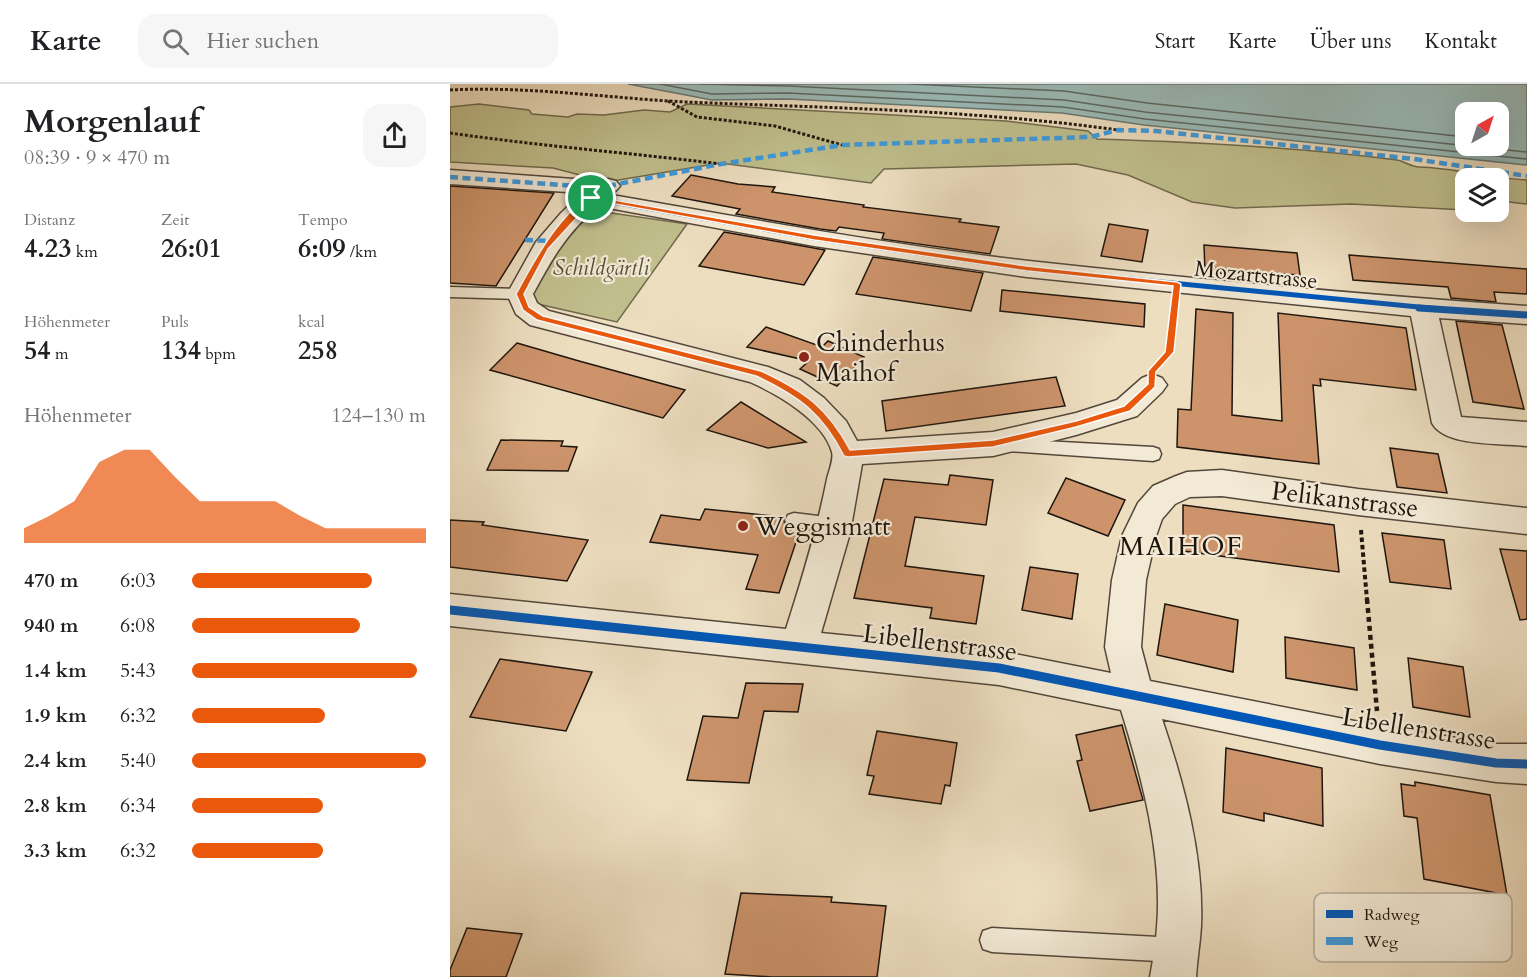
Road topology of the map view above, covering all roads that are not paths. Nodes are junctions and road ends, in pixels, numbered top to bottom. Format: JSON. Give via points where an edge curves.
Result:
{"nodes":[{"id":1,"x":450,"y":177,"type":"edge"},
{"id":2,"x":602,"y":190,"type":"junction"},
{"id":3,"x":450,"y":292,"type":"edge"},
{"id":4,"x":520,"y":294,"type":"junction"},
{"id":5,"x":1423,"y":308,"type":"junction"},
{"id":6,"x":1527,"y":315,"type":"edge"},
{"id":7,"x":1152,"y":385,"type":"road end"},
{"id":8,"x":1527,"y":434,"type":"edge"},
{"id":9,"x":993,"y":444,"type":"junction"},
{"id":10,"x":848,"y":453,"type":"junction"},
{"id":11,"x":1154,"y":454,"type":"dead end"},
{"id":12,"x":794,"y":520,"type":"dead end"},
{"id":13,"x":1527,"y":521,"type":"edge"},
{"id":14,"x":834,"y":525,"type":"junction"},
{"id":15,"x":450,"y":610,"type":"edge"},
{"id":16,"x":799,"y":647,"type":"junction"},
{"id":17,"x":1136,"y":696,"type":"junction"},
{"id":18,"x":1527,"y":764,"type":"edge"},
{"id":19,"x":992,"y":940,"type":"dead end"},
{"id":20,"x":1174,"y":963,"type":"edge"}],
"edges":[{"from":1,"to":2,"type":"street","name":"Mozartstrasse"},
{"from":2,"to":4,"type":"street","via":[[570,218],[545,248]]},
{"from":2,"to":5,"type":"street","name":"Mozartstrasse","via":[[814,238],[1027,269]]},
{"from":3,"to":4,"type":"lane"},
{"from":4,"to":10,"type":"street","via":[[526,308],[540,318],[758,374],[790,388],[835,429]]},
{"from":5,"to":6,"type":"street","name":"Mozartstrasse"},
{"from":5,"to":8,"type":"street","via":[[1447,423],[1455,428]]},
{"from":7,"to":9,"type":"street","via":[[1127,408]]},
{"from":9,"to":10,"type":"street"},
{"from":9,"to":11,"type":"lane"},
{"from":10,"to":14,"type":"street"},
{"from":12,"to":14,"type":"lane"},
{"from":13,"to":17,"type":"street","name":"Pelikanstrasse","via":[[1222,483],[1186,485],[1164,495],[1149,512],[1139,536],[1129,580],[1124,647]]},
{"from":14,"to":16,"type":"street"},
{"from":15,"to":16,"type":"street","name":"Libellenstrasse"},
{"from":16,"to":17,"type":"street","name":"Libellenstrasse","via":[[999,668]]},
{"from":17,"to":18,"type":"street","name":"Libellenstrasse","via":[[1380,745]]},
{"from":17,"to":20,"type":"street","via":[[1159,768],[1176,861],[1179,925]]},
{"from":19,"to":20,"type":"lane"}]}
